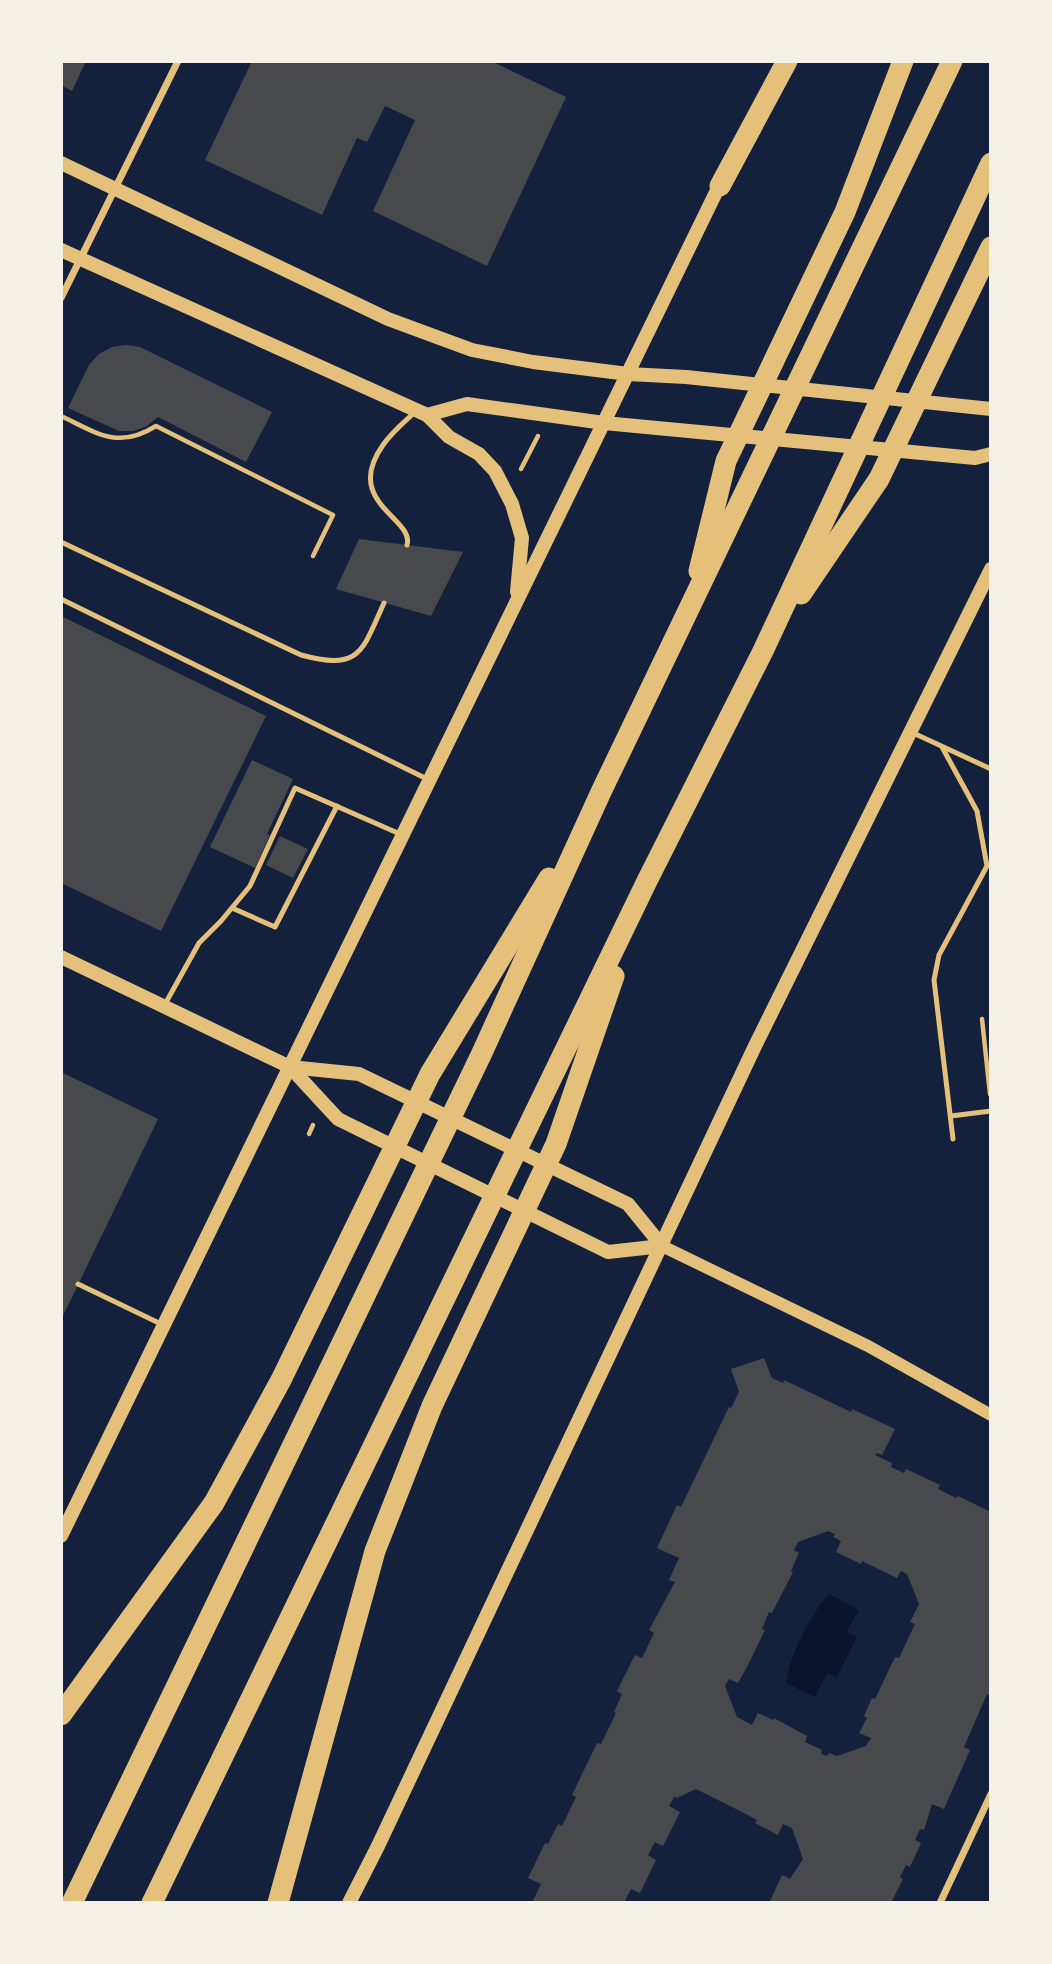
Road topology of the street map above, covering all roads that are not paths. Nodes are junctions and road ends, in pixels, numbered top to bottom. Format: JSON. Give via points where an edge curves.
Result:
{"nodes":[{"id":1,"x":178,"y":61,"type":"edge"},
{"id":2,"x":776,"y":61,"type":"edge"},
{"id":3,"x":787,"y":61,"type":"edge"},
{"id":4,"x":903,"y":61,"type":"edge"},
{"id":5,"x":952,"y":61,"type":"edge"},
{"id":6,"x":61,"y":163,"type":"edge"},
{"id":7,"x":991,"y":163,"type":"edge"},
{"id":8,"x":720,"y":186,"type":"junction"},
{"id":9,"x":115,"y":188,"type":"junction"},
{"id":10,"x":991,"y":247,"type":"edge"},
{"id":11,"x":61,"y":250,"type":"edge"},
{"id":12,"x":80,"y":259,"type":"junction"},
{"id":13,"x":61,"y":298,"type":"edge"},
{"id":14,"x":628,"y":374,"type":"junction"},
{"id":15,"x":991,"y":409,"type":"edge"},
{"id":16,"x":422,"y":412,"type":"junction"},
{"id":17,"x":604,"y":423,"type":"junction"},
{"id":18,"x":991,"y":454,"type":"edge"},
{"id":19,"x":61,"y":542,"type":"edge"},
{"id":20,"x":407,"y":545,"type":"dead end"},
{"id":21,"x":991,"y":569,"type":"edge"},
{"id":22,"x":61,"y":599,"type":"edge"},
{"id":23,"x":516,"y":602,"type":"junction"},
{"id":24,"x":384,"y":603,"type":"dead end"},
{"id":25,"x":688,"y":615,"type":"junction"},
{"id":26,"x":763,"y":651,"type":"junction"},
{"id":27,"x":909,"y":731,"type":"junction"},
{"id":28,"x":942,"y":747,"type":"junction"},
{"id":29,"x":991,"y":769,"type":"edge"},
{"id":30,"x":430,"y":780,"type":"junction"},
{"id":31,"x":601,"y":792,"type":"junction"},
{"id":32,"x":337,"y":806,"type":"junction"},
{"id":33,"x":403,"y":835,"type":"junction"},
{"id":34,"x":991,"y":859,"type":"edge"},
{"id":35,"x":987,"y":866,"type":"junction"},
{"id":36,"x":647,"y":881,"type":"junction"},
{"id":37,"x":232,"y":908,"type":"junction"},
{"id":38,"x":61,"y":957,"type":"edge"},
{"id":39,"x":164,"y":1006,"type":"junction"},
{"id":40,"x":290,"y":1067,"type":"junction"},
{"id":41,"x":991,"y":1111,"type":"edge"},
{"id":42,"x":951,"y":1116,"type":"junction"},
{"id":43,"x":953,"y":1139,"type":"dead end"},
{"id":44,"x":662,"y":1246,"type":"junction"},
{"id":45,"x":78,"y":1284,"type":"dead end"},
{"id":46,"x":164,"y":1325,"type":"junction"},
{"id":47,"x":991,"y":1415,"type":"edge"},
{"id":48,"x":61,"y":1536,"type":"edge"},
{"id":49,"x":61,"y":1715,"type":"edge"},
{"id":50,"x":991,"y":1794,"type":"edge"},
{"id":51,"x":72,"y":1903,"type":"edge"},
{"id":52,"x":152,"y":1903,"type":"edge"},
{"id":53,"x":278,"y":1903,"type":"edge"},
{"id":54,"x":349,"y":1903,"type":"edge"},
{"id":55,"x":940,"y":1903,"type":"edge"}],
"edges":[{"from":1,"to":9,"type":"street"},
{"from":2,"to":8,"type":"main road"},
{"from":3,"to":8,"type":"highway"},
{"from":4,"to":25,"type":"highway","via":[[845,212],[726,461]]},
{"from":5,"to":25,"type":"highway"},
{"from":6,"to":9,"type":"main road"},
{"from":7,"to":26,"type":"highway"},
{"from":8,"to":14,"type":"main road"},
{"from":9,"to":12,"type":"street"},
{"from":9,"to":14,"type":"main road","via":[[388,320],[460,346],[533,362]]},
{"from":10,"to":26,"type":"highway","via":[[878,480]]},
{"from":11,"to":12,"type":"main road"},
{"from":12,"to":13,"type":"street"},
{"from":12,"to":16,"type":"main road"},
{"from":14,"to":15,"type":"main road"},
{"from":14,"to":17,"type":"main road"},
{"from":16,"to":17,"type":"main road","via":[[467,404]]},
{"from":16,"to":20,"type":"lane","via":[[382,446],[370,473],[377,499],[407,531]]},
{"from":16,"to":23,"type":"main road","via":[[449,437],[479,454],[495,471],[512,504],[522,538]]},
{"from":17,"to":18,"type":"main road","via":[[975,458]]},
{"from":17,"to":23,"type":"main road"},
{"from":19,"to":24,"type":"lane","via":[[315,659],[347,659],[362,650]]},
{"from":21,"to":27,"type":"main road"},
{"from":22,"to":30,"type":"lane"},
{"from":23,"to":30,"type":"main road"},
{"from":25,"to":31,"type":"highway"},
{"from":26,"to":36,"type":"highway"},
{"from":27,"to":28,"type":"lane"},
{"from":27,"to":44,"type":"main road"},
{"from":28,"to":29,"type":"lane"},
{"from":28,"to":35,"type":"lane","via":[[977,811]]},
{"from":30,"to":33,"type":"main road"},
{"from":31,"to":49,"type":"highway","via":[[430,1074],[281,1380],[214,1503]]},
{"from":31,"to":51,"type":"highway","via":[[481,1055]]},
{"from":32,"to":33,"type":"lane"},
{"from":32,"to":37,"type":"lane","via":[[295,788],[250,886]]},
{"from":32,"to":37,"type":"lane","via":[[275,927]]},
{"from":33,"to":40,"type":"main road"},
{"from":34,"to":35,"type":"lane"},
{"from":35,"to":42,"type":"lane","via":[[939,955],[934,980]]},
{"from":36,"to":52,"type":"highway"},
{"from":36,"to":53,"type":"highway","via":[[556,1144],[432,1406],[375,1551]]},
{"from":37,"to":39,"type":"lane","via":[[200,943]]},
{"from":38,"to":39,"type":"main road"},
{"from":39,"to":40,"type":"main road"},
{"from":40,"to":44,"type":"main road","via":[[359,1074],[628,1204]]},
{"from":40,"to":44,"type":"main road","via":[[338,1119],[608,1252]]},
{"from":40,"to":46,"type":"main road"},
{"from":41,"to":42,"type":"lane"},
{"from":42,"to":43,"type":"lane"},
{"from":44,"to":47,"type":"street","via":[[868,1346]]},
{"from":44,"to":54,"type":"main road"},
{"from":45,"to":46,"type":"lane"},
{"from":46,"to":48,"type":"main road"},
{"from":50,"to":55,"type":"street"}]}
